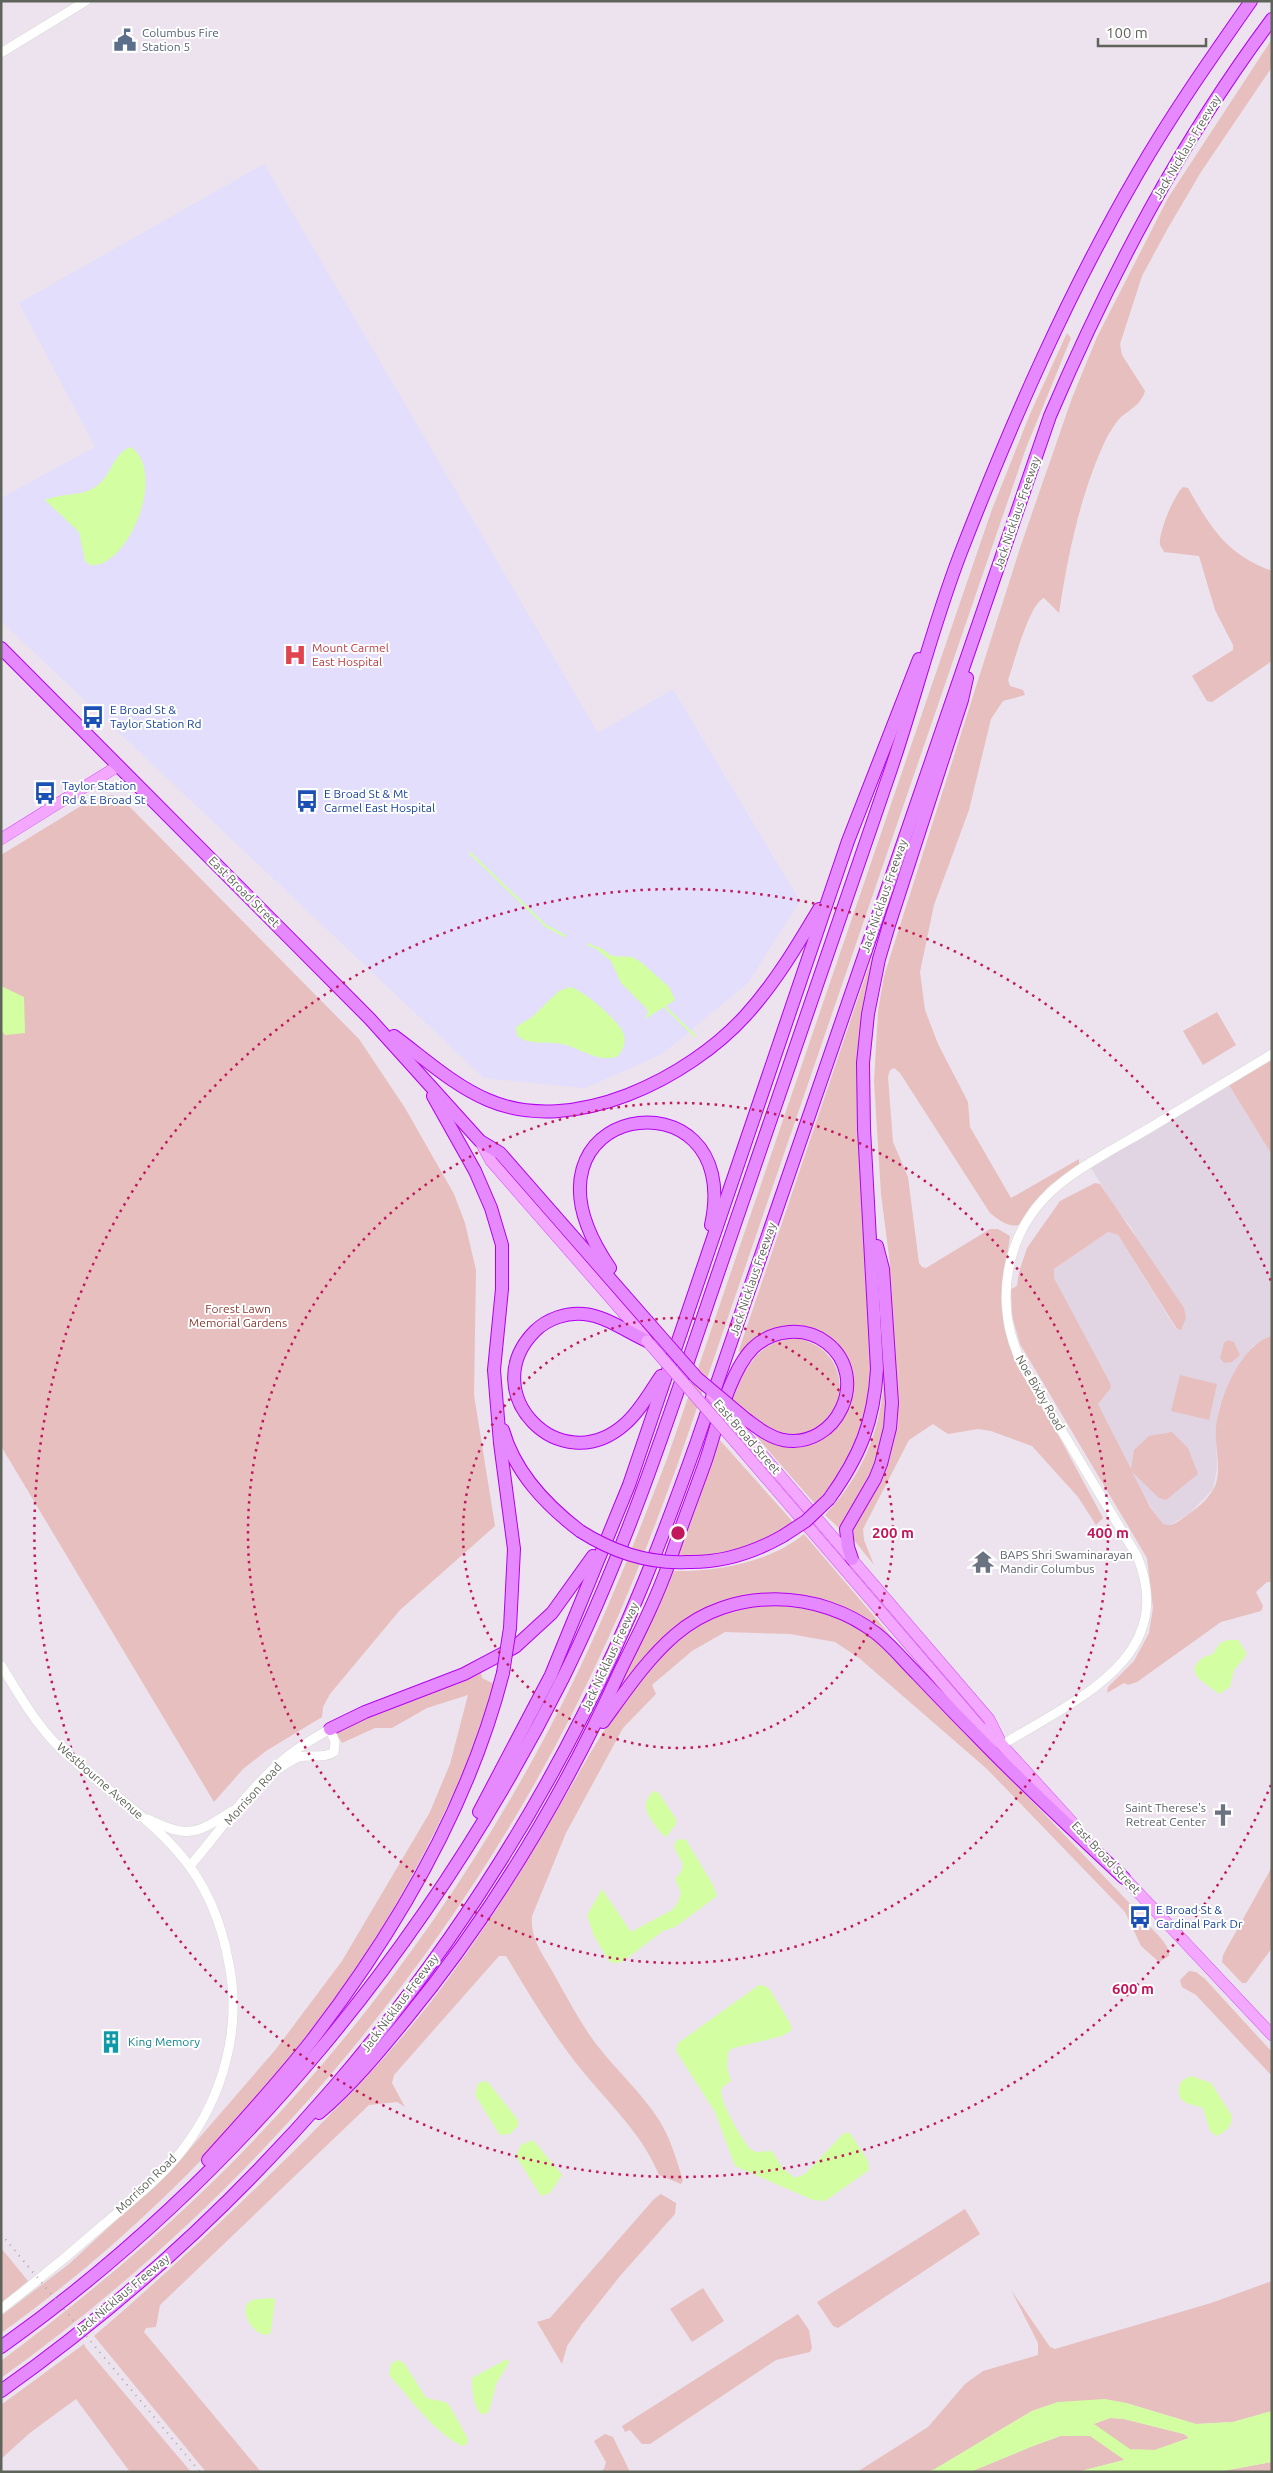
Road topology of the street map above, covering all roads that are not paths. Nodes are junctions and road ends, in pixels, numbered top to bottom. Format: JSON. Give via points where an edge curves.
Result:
{"nodes":[{"id":1,"x":86,"y":1,"type":"edge"},
{"id":2,"x":1251,"y":1,"type":"edge"},
{"id":3,"x":1272,"y":18,"type":"edge"},
{"id":4,"x":1,"y":53,"type":"edge"},
{"id":5,"x":959,"y":557,"type":"junction"},
{"id":6,"x":978,"y":626,"type":"junction"},
{"id":7,"x":1,"y":648,"type":"edge"},
{"id":8,"x":118,"y":766,"type":"junction"},
{"id":9,"x":1,"y":839,"type":"edge"},
{"id":10,"x":831,"y":890,"type":"junction"},
{"id":11,"x":370,"y":1019,"type":"junction"},
{"id":12,"x":1272,"y":1054,"type":"edge"},
{"id":13,"x":422,"y":1076,"type":"junction"},
{"id":14,"x":480,"y":1140,"type":"junction"},
{"id":15,"x":869,"y":1212,"type":"junction"},
{"id":16,"x":701,"y":1272,"type":"junction"},
{"id":17,"x":647,"y":1321,"type":"junction"},
{"id":18,"x":647,"y":1341,"type":"junction"},
{"id":19,"x":671,"y":1361,"type":"junction"},
{"id":20,"x":496,"y":1396,"type":"junction"},
{"id":21,"x":744,"y":1425,"type":"junction"},
{"id":22,"x":612,"y":1524,"type":"junction"},
{"id":23,"x":852,"y":1559,"type":"junction"},
{"id":24,"x":1,"y":1665,"type":"edge"},
{"id":25,"x":330,"y":1729,"type":"junction"},
{"id":26,"x":1002,"y":1745,"type":"junction"},
{"id":27,"x":584,"y":1748,"type":"junction"},
{"id":28,"x":266,"y":1778,"type":"junction"},
{"id":29,"x":240,"y":1806,"type":"junction"},
{"id":30,"x":137,"y":1813,"type":"junction"},
{"id":31,"x":190,"y":1866,"type":"junction"},
{"id":32,"x":1124,"y":1878,"type":"junction"},
{"id":33,"x":447,"y":1879,"type":"junction"},
{"id":34,"x":1272,"y":2036,"type":"edge"},
{"id":35,"x":287,"y":2141,"type":"junction"},
{"id":36,"x":187,"y":2191,"type":"junction"},
{"id":37,"x":1,"y":2309,"type":"edge"},
{"id":38,"x":1,"y":2347,"type":"edge"},
{"id":39,"x":1,"y":2391,"type":"edge"}],
"edges":[{"from":1,"to":4,"type":"street"},
{"from":2,"to":5,"type":"highway","via":[[1168,122],[1088,263],[1029,387]]},
{"from":3,"to":6,"type":"highway","name":"Jack Nicklaus Freeway","via":[[1186,146],[1113,278],[1050,416]]},
{"from":5,"to":10,"type":"highway"},
{"from":5,"to":33,"type":"highway","via":[[893,763],[621,1548],[564,1675],[529,1742]]},
{"from":6,"to":15,"type":"highway","via":[[962,700],[887,933],[868,1014],[863,1080]]},
{"from":6,"to":35,"type":"highway","name":"Jack Nicklaus Freeway","via":[[696,1444],[655,1558],[612,1657],[552,1774],[482,1889],[395,2012]]},
{"from":7,"to":8,"type":"highway","name":"East Broad Street"},
{"from":8,"to":9,"type":"main road"},
{"from":8,"to":11,"type":"highway","name":"East Broad Street"},
{"from":10,"to":11,"type":"highway","via":[[773,983],[728,1032],[692,1062],[658,1082],[595,1105],[552,1112],[520,1109],[489,1101],[462,1086]]},
{"from":10,"to":16,"type":"highway"},
{"from":11,"to":13,"type":"highway","name":"East Broad Street"},
{"from":12,"to":26,"type":"street","name":"Noe Bixby Road","via":[[1061,1182],[1032,1212],[1014,1247],[1007,1272],[1006,1316],[1015,1350],[1137,1556],[1147,1585],[1148,1601],[1138,1639],[1112,1673],[1095,1688]]},
{"from":13,"to":14,"type":"highway","name":"East Broad Street"},
{"from":13,"to":20,"type":"highway","via":[[475,1171],[492,1208],[502,1245],[502,1288],[494,1370]]},
{"from":14,"to":17,"type":"highway","name":"East Broad Street","via":[[500,1153]]},
{"from":14,"to":18,"type":"main road","name":"East Broad Street","via":[[491,1161]]},
{"from":15,"to":20,"type":"highway","bridge":true,"via":[[877,1369],[869,1426],[848,1473],[829,1499],[806,1521],[783,1536],[745,1554],[720,1560],[658,1562],[612,1549],[580,1531],[546,1503],[526,1477],[504,1432]]},
{"from":15,"to":23,"type":"highway","via":[[883,1269],[892,1403],[890,1428],[875,1478],[846,1529]]},
{"from":16,"to":17,"type":"highway","via":[[714,1200],[713,1175],[702,1151],[686,1134],[665,1124],[631,1123],[608,1133],[594,1145],[582,1168],[580,1203],[586,1226],[598,1250]]},
{"from":16,"to":19,"type":"highway"},
{"from":17,"to":21,"type":"highway","name":"East Broad Street","bridge":true,"via":[[696,1378]]},
{"from":18,"to":19,"type":"highway","via":[[595,1315],[572,1314],[551,1319],[527,1339],[520,1353],[514,1380],[520,1406],[536,1426],[562,1441],[580,1444],[598,1440],[615,1432],[634,1415]]},
{"from":18,"to":26,"type":"main road","name":"East Broad Street","bridge":true,"via":[[980,1727]]},
{"from":19,"to":22,"type":"highway","via":[[629,1485]]},
{"from":20,"to":36,"type":"highway","bridge":true,"via":[[514,1549],[510,1628],[503,1673],[483,1740],[448,1821],[383,1938],[311,2041],[204,2164]]},
{"from":21,"to":23,"type":"main road","name":"East Broad Street"},
{"from":21,"to":27,"type":"highway","name":"East Broad Street","via":[[791,1441],[804,1440],[828,1428],[841,1412],[846,1395],[846,1371],[834,1349],[812,1335],[791,1331],[766,1338],[746,1356],[729,1392],[666,1570]]},
{"from":22,"to":25,"type":"highway","via":[[564,1598],[541,1626],[515,1647],[464,1674]]},
{"from":22,"to":33,"type":"highway","via":[[551,1675]]},
{"from":23,"to":26,"type":"main road","name":"East Broad Street","via":[[989,1719]]},
{"from":24,"to":30,"type":"street","name":"Westbourne Avenue","via":[[26,1706],[57,1745]]},
{"from":25,"to":28,"type":"street","name":"Morrison Road","via":[[300,1746]]},
{"from":25,"to":28,"type":"street","via":[[335,1742],[334,1752],[297,1758]]},
{"from":26,"to":32,"type":"main road","name":"East Broad Street"},
{"from":27,"to":32,"type":"highway","via":[[661,1649],[675,1634],[699,1619],[744,1602],[796,1600],[820,1604],[841,1611],[878,1635],[1000,1761]]},
{"from":27,"to":35,"type":"highway","via":[[508,1878],[424,1997],[332,2102]]},
{"from":28,"to":29,"type":"street","name":"Morrison Road"},
{"from":29,"to":30,"type":"street","via":[[211,1825],[182,1833]]},
{"from":29,"to":31,"type":"street","name":"Morrison Road"},
{"from":30,"to":31,"type":"street","name":"Westbourne Avenue"},
{"from":31,"to":37,"type":"street","name":"Morrison Road","via":[[218,1922],[231,1974],[231,2033],[220,2084],[193,2134],[163,2170],[70,2254]]},
{"from":32,"to":34,"type":"main road","name":"East Broad Street"},
{"from":33,"to":36,"type":"highway","via":[[347,2018],[251,2127]]},
{"from":35,"to":39,"type":"highway","name":"Jack Nicklaus Freeway","via":[[202,2226],[137,2284]]},
{"from":36,"to":38,"type":"highway","via":[[116,2257]]}]}
